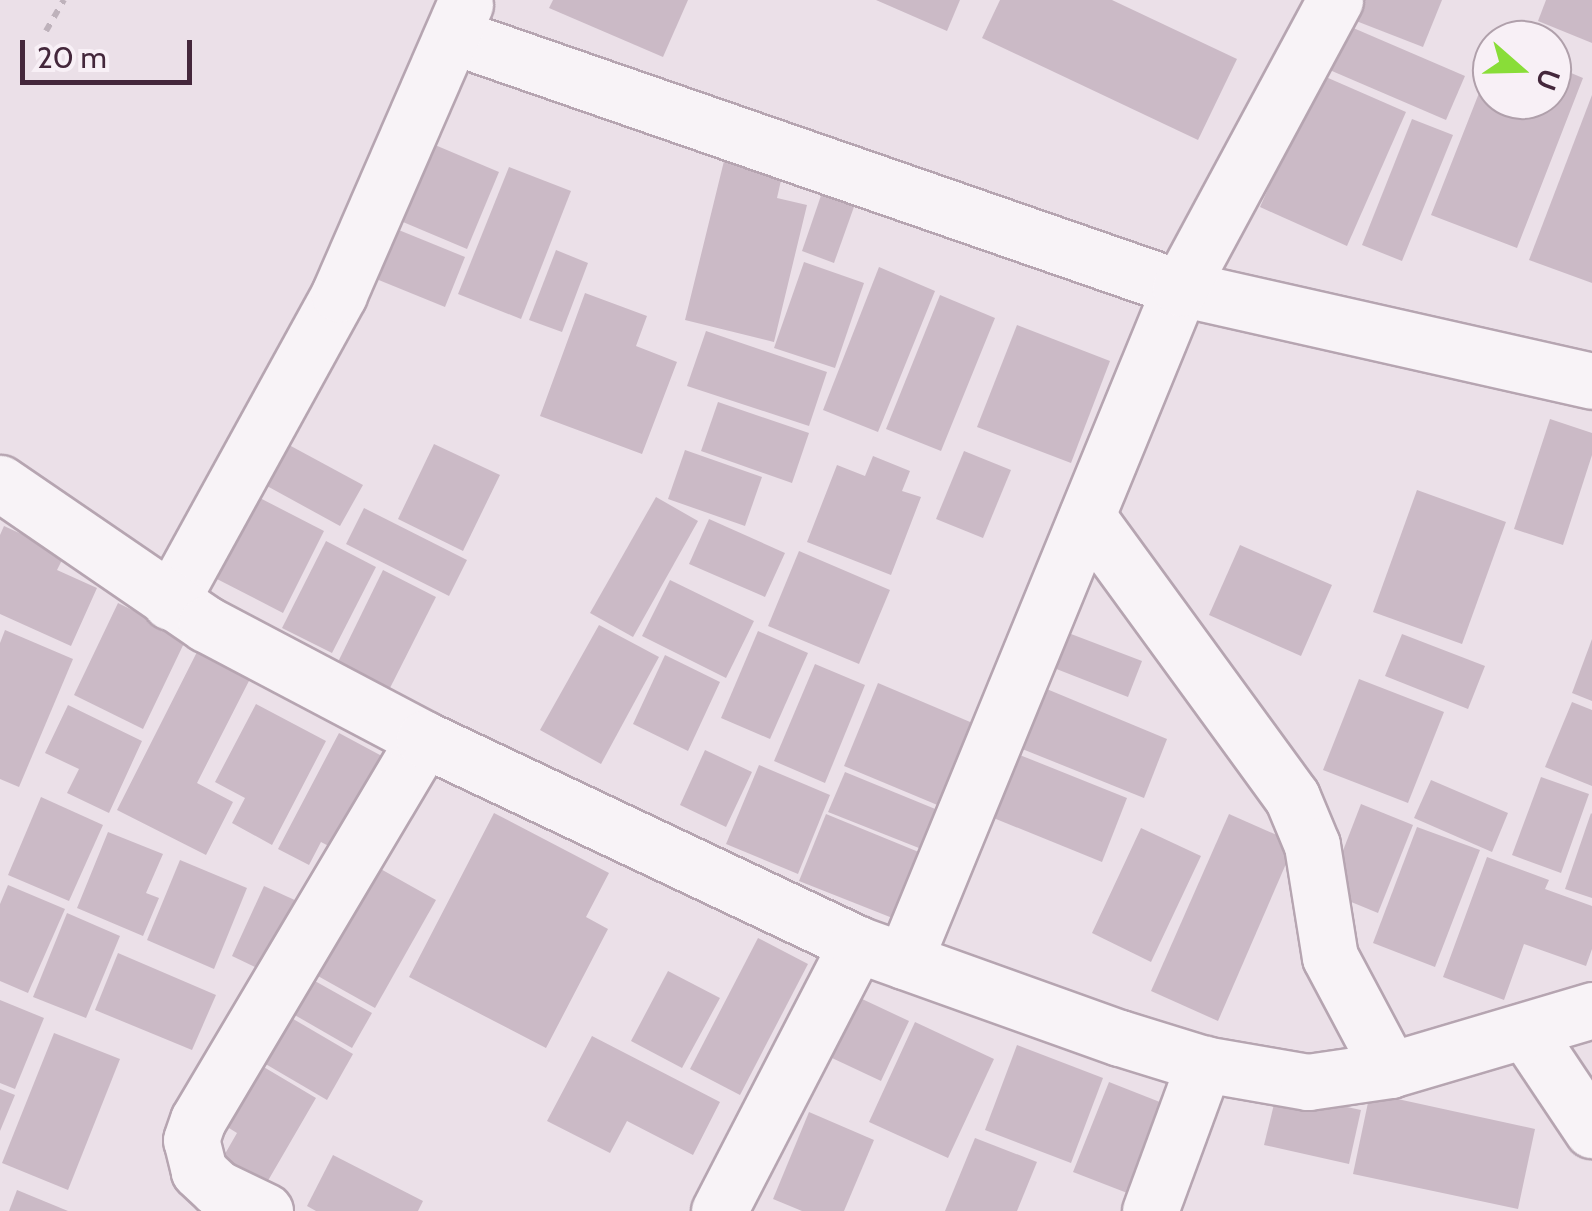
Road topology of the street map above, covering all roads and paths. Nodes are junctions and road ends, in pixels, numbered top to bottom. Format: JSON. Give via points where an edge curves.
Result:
{"nodes":[{"id":1,"x":64,"y":0,"type":"edge"},
{"id":2,"x":1335,"y":0,"type":"edge"},
{"id":3,"x":460,"y":18,"type":"edge"},
{"id":4,"x":46,"y":31,"type":"dead end"},
{"id":5,"x":1180,"y":288,"type":"junction"},
{"id":6,"x":1592,"y":382,"type":"edge"},
{"id":7,"x":1,"y":488,"type":"edge"},
{"id":8,"x":1087,"y":516,"type":"junction"},
{"id":9,"x":170,"y":602,"type":"junction"},
{"id":10,"x":424,"y":739,"type":"junction"},
{"id":11,"x":880,"y":953,"type":"junction"},
{"id":12,"x":1592,"y":1010,"type":"edge"},
{"id":13,"x":1527,"y":1033,"type":"junction"},
{"id":14,"x":1204,"y":1064,"type":"junction"},
{"id":15,"x":1390,"y":1070,"type":"junction"},
{"id":16,"x":1592,"y":1130,"type":"edge"},
{"id":17,"x":265,"y":1211,"type":"edge"},
{"id":18,"x":719,"y":1211,"type":"edge"},
{"id":19,"x":1150,"y":1211,"type":"edge"}],
"edges":[{"from":1,"to":4,"type":"path"},
{"from":2,"to":5,"type":"street"},
{"from":3,"to":5,"type":"street"},
{"from":3,"to":9,"type":"street","via":[[339,294]]},
{"from":5,"to":6,"type":"street"},
{"from":5,"to":8,"type":"street"},
{"from":7,"to":9,"type":"street"},
{"from":8,"to":11,"type":"street"},
{"from":8,"to":15,"type":"street","via":[[1292,797],[1312,845],[1330,957]]},
{"from":9,"to":10,"type":"street"},
{"from":10,"to":11,"type":"street"},
{"from":10,"to":17,"type":"street","via":[[191,1140],[199,1171],[217,1188]]},
{"from":11,"to":14,"type":"street"},
{"from":11,"to":18,"type":"street"},
{"from":12,"to":13,"type":"street"},
{"from":13,"to":15,"type":"street"},
{"from":13,"to":16,"type":"street"},
{"from":14,"to":15,"type":"street","via":[[1308,1082]]},
{"from":14,"to":19,"type":"street"}]}
